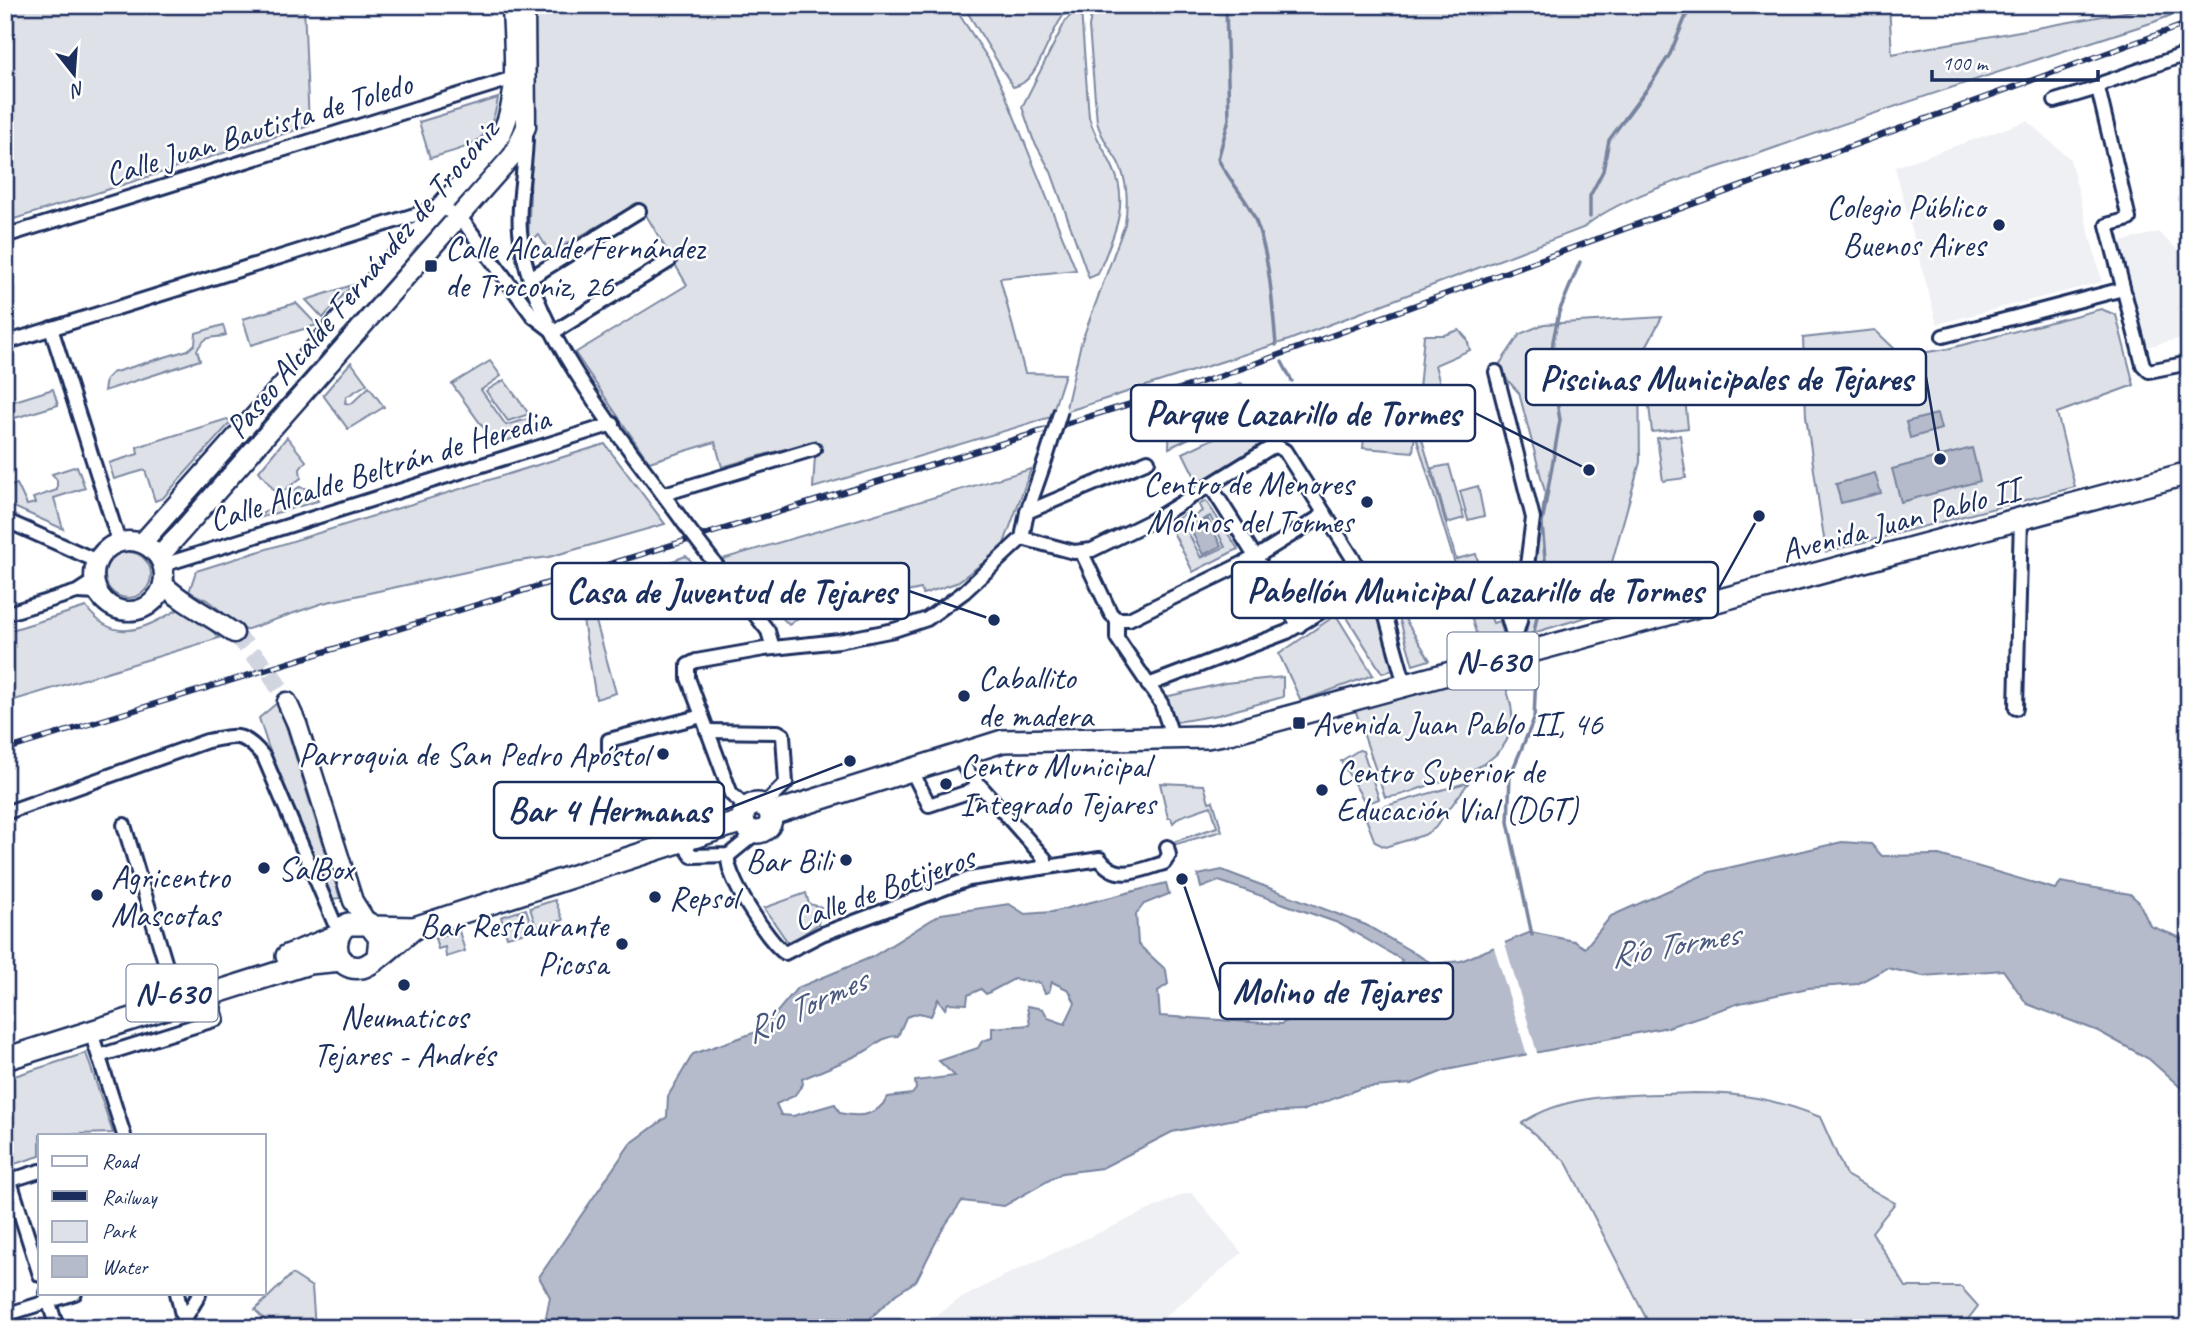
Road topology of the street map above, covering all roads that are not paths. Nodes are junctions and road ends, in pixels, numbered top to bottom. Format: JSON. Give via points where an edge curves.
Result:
{"nodes":[{"id":1,"x":512,"y":5,"type":"edge"},
{"id":2,"x":525,"y":5,"type":"edge"},
{"id":3,"x":2189,"y":53,"type":"edge"},
{"id":4,"x":520,"y":76,"type":"junction"},
{"id":5,"x":2098,"y":88,"type":"junction"},
{"id":6,"x":2055,"y":101,"type":"dead end"},
{"id":7,"x":495,"y":145,"type":"junction"},
{"id":8,"x":519,"y":162,"type":"junction"},
{"id":9,"x":440,"y":207,"type":"junction"},
{"id":10,"x":639,"y":211,"type":"dead end"},
{"id":11,"x":460,"y":217,"type":"junction"},
{"id":12,"x":400,"y":220,"type":"junction"},
{"id":13,"x":5,"y":236,"type":"edge"},
{"id":14,"x":412,"y":239,"type":"junction"},
{"id":15,"x":668,"y":261,"type":"dead end"},
{"id":16,"x":530,"y":278,"type":"junction"},
{"id":17,"x":2123,"y":289,"type":"junction"},
{"id":18,"x":51,"y":328,"type":"junction"},
{"id":19,"x":554,"y":332,"type":"junction"},
{"id":20,"x":1943,"y":336,"type":"dead end"},
{"id":21,"x":5,"y":343,"type":"edge"},
{"id":22,"x":2189,"y":363,"type":"edge"},
{"id":23,"x":1496,"y":372,"type":"dead end"},
{"id":24,"x":1061,"y":410,"type":"dead end"},
{"id":25,"x":613,"y":424,"type":"junction"},
{"id":26,"x":814,"y":449,"type":"dead end"},
{"id":27,"x":1148,"y":461,"type":"dead end"},
{"id":28,"x":2189,"y":473,"type":"edge"},
{"id":29,"x":1210,"y":485,"type":"junction"},
{"id":30,"x":664,"y":494,"type":"junction"},
{"id":31,"x":1027,"y":512,"type":"junction"},
{"id":32,"x":1325,"y":514,"type":"junction"},
{"id":33,"x":2021,"y":518,"type":"junction"},
{"id":34,"x":5,"y":520,"type":"edge"},
{"id":35,"x":1022,"y":538,"type":"junction"},
{"id":36,"x":118,"y":542,"type":"junction"},
{"id":37,"x":142,"y":543,"type":"junction"},
{"id":38,"x":1082,"y":553,"type":"junction"},
{"id":39,"x":1256,"y":557,"type":"junction"},
{"id":40,"x":97,"y":561,"type":"junction"},
{"id":41,"x":161,"y":561,"type":"junction"},
{"id":42,"x":1368,"y":583,"type":"junction"},
{"id":43,"x":1498,"y":584,"type":"dead end"},
{"id":44,"x":96,"y":587,"type":"junction"},
{"id":45,"x":166,"y":592,"type":"junction"},
{"id":46,"x":5,"y":614,"type":"edge"},
{"id":47,"x":1117,"y":620,"type":"junction"},
{"id":48,"x":1299,"y":626,"type":"junction"},
{"id":49,"x":234,"y":634,"type":"tunnel mouth"},
{"id":50,"x":1513,"y":634,"type":"junction"},
{"id":51,"x":772,"y":648,"type":"junction"},
{"id":52,"x":1508,"y":657,"type":"junction"},
{"id":53,"x":1148,"y":685,"type":"junction"},
{"id":54,"x":1405,"y":685,"type":"junction"},
{"id":55,"x":287,"y":702,"type":"tunnel mouth"},
{"id":56,"x":2016,"y":708,"type":"dead end"},
{"id":57,"x":702,"y":716,"type":"junction"},
{"id":58,"x":706,"y":731,"type":"junction"},
{"id":59,"x":1173,"y":738,"type":"junction"},
{"id":60,"x":609,"y":751,"type":"dead end"},
{"id":61,"x":958,"y":754,"type":"junction"},
{"id":62,"x":911,"y":769,"type":"junction"},
{"id":63,"x":979,"y":785,"type":"junction"},
{"id":64,"x":760,"y":812,"type":"junction"},
{"id":65,"x":5,"y":813,"type":"edge"},
{"id":66,"x":124,"y":825,"type":"dead end"},
{"id":67,"x":682,"y":842,"type":"junction"},
{"id":68,"x":1167,"y":847,"type":"dead end"},
{"id":69,"x":729,"y":855,"type":"junction"},
{"id":70,"x":1043,"y":866,"type":"junction"},
{"id":71,"x":354,"y":928,"type":"junction"},
{"id":72,"x":414,"y":928,"type":"junction"},
{"id":73,"x":378,"y":956,"type":"junction"},
{"id":74,"x":342,"y":960,"type":"junction"},
{"id":75,"x":174,"y":992,"type":"junction"},
{"id":76,"x":210,"y":994,"type":"junction"},
{"id":77,"x":91,"y":1032,"type":"junction"},
{"id":78,"x":5,"y":1046,"type":"edge"},
{"id":79,"x":99,"y":1056,"type":"junction"},
{"id":80,"x":5,"y":1059,"type":"edge"},
{"id":81,"x":124,"y":1134,"type":"edge"},
{"id":82,"x":38,"y":1172,"type":"edge"},
{"id":83,"x":8,"y":1182,"type":"edge"},
{"id":84,"x":38,"y":1269,"type":"edge"},
{"id":85,"x":68,"y":1294,"type":"edge"},
{"id":86,"x":178,"y":1294,"type":"edge"},
{"id":87,"x":201,"y":1294,"type":"edge"},
{"id":88,"x":47,"y":1297,"type":"edge"},
{"id":89,"x":5,"y":1315,"type":"edge"},
{"id":90,"x":185,"y":1324,"type":"edge"},
{"id":91,"x":57,"y":1328,"type":"edge"}],
"edges":[{"from":1,"to":4,"type":"main road","name":"Paseo Alcalde Fernández de Trocóniz"},
{"from":2,"to":4,"type":"main road","name":"Paseo Alcalde Fernández de Trocóniz"},
{"from":3,"to":5,"type":"street"},
{"from":4,"to":7,"type":"main road","name":"Paseo Alcalde Fernández de Trocóniz","via":[[504,132]]},
{"from":4,"to":8,"type":"main road","name":"Paseo Alcalde Fernández de Trocóniz","via":[[526,127]]},
{"from":4,"to":13,"type":"street","name":"Calle Juan Bautista de Toledo"},
{"from":5,"to":6,"type":"street"},
{"from":5,"to":17,"type":"street","via":[[2129,219],[2108,225]]},
{"from":7,"to":8,"type":"street"},
{"from":7,"to":9,"type":"main road","name":"Paseo Alcalde Fernández de Trocóniz"},
{"from":8,"to":11,"type":"main road","name":"Paseo Alcalde Fernández de Trocóniz"},
{"from":8,"to":16,"type":"street","via":[[520,231]]},
{"from":9,"to":11,"type":"street"},
{"from":9,"to":12,"type":"street"},
{"from":9,"to":14,"type":"main road","name":"Paseo Alcalde Fernández de Trocóniz"},
{"from":10,"to":16,"type":"street"},
{"from":11,"to":19,"type":"street","via":[[533,316]]},
{"from":11,"to":41,"type":"main road","name":"Paseo Alcalde Fernández de Trocóniz"},
{"from":12,"to":14,"type":"street"},
{"from":12,"to":18,"type":"street"},
{"from":14,"to":37,"type":"main road","name":"Paseo Alcalde Fernández de Trocóniz"},
{"from":15,"to":19,"type":"street"},
{"from":16,"to":19,"type":"street"},
{"from":17,"to":20,"type":"street"},
{"from":17,"to":22,"type":"street","via":[[2143,365],[2149,371]]},
{"from":18,"to":21,"type":"street"},
{"from":18,"to":36,"type":"street"},
{"from":19,"to":25,"type":"street"},
{"from":23,"to":50,"type":"street","via":[[1533,519],[1520,621]]},
{"from":24,"to":31,"type":"street","bridge":true},
{"from":25,"to":30,"type":"street"},
{"from":25,"to":41,"type":"street","name":"Calle Alcalde Beltrán de Heredia"},
{"from":26,"to":30,"type":"street"},
{"from":27,"to":31,"type":"street"},
{"from":28,"to":33,"type":"highway","name":"Avenida Juan Pablo II","number":"N-630"},
{"from":29,"to":32,"type":"street","via":[[1277,446],[1285,451]]},
{"from":29,"to":38,"type":"street","via":[[1157,518]]},
{"from":29,"to":39,"type":"street"},
{"from":30,"to":51,"type":"street","bridge":true,"via":[[768,631]]},
{"from":31,"to":35,"type":"street"},
{"from":32,"to":39,"type":"street"},
{"from":32,"to":42,"type":"street"},
{"from":33,"to":52,"type":"highway","name":"Avenida Juan Pablo II","number":"N-630"},
{"from":33,"to":56,"type":"street"},
{"from":34,"to":40,"type":"street"},
{"from":35,"to":38,"type":"street"},
{"from":35,"to":51,"type":"street","via":[[955,600],[927,619],[894,631]]},
{"from":36,"to":37,"type":"main road"},
{"from":36,"to":40,"type":"main road"},
{"from":37,"to":41,"type":"main road"},
{"from":38,"to":47,"type":"street"},
{"from":39,"to":47,"type":"street","via":[[1129,619]]},
{"from":39,"to":48,"type":"street"},
{"from":40,"to":44,"type":"main road"},
{"from":41,"to":45,"type":"main road"},
{"from":42,"to":48,"type":"street"},
{"from":42,"to":54,"type":"street","via":[[1388,618]]},
{"from":43,"to":50,"type":"street"},
{"from":44,"to":45,"type":"main road","via":[[113,607],[133,611]]},
{"from":44,"to":46,"type":"street"},
{"from":45,"to":49,"type":"main road"},
{"from":47,"to":53,"type":"street","via":[[1117,638]]},
{"from":48,"to":53,"type":"street"},
{"from":50,"to":52,"type":"street"},
{"from":51,"to":57,"type":"street","via":[[696,661],[686,668]]},
{"from":52,"to":54,"type":"highway","name":"Avenida Juan Pablo II","number":"N-630"},
{"from":53,"to":59,"type":"street","via":[[1161,703]]},
{"from":54,"to":59,"type":"highway","name":"Avenida Juan Pablo II","number":"N-630","via":[[1229,733]]},
{"from":55,"to":71,"type":"main road","via":[[353,901]]},
{"from":57,"to":58,"type":"street"},
{"from":57,"to":60,"type":"street","via":[[609,740]]},
{"from":58,"to":64,"type":"street","via":[[731,794]]},
{"from":58,"to":64,"type":"street","via":[[778,732],[783,736],[788,779]]},
{"from":59,"to":61,"type":"highway","name":"Avenida Juan Pablo II","number":"N-630","via":[[1003,741]]},
{"from":61,"to":62,"type":"highway","name":"Avenida Juan Pablo II","number":"N-630"},
{"from":61,"to":63,"type":"street"},
{"from":62,"to":63,"type":"street","via":[[929,805]]},
{"from":62,"to":64,"type":"highway","name":"Avenida Juan Pablo II","number":"N-630"},
{"from":63,"to":70,"type":"street","via":[[1045,859]]},
{"from":64,"to":67,"type":"highway","name":"Avenida Juan Pablo II","number":"N-630"},
{"from":64,"to":69,"type":"street"},
{"from":65,"to":71,"type":"street","via":[[207,741],[237,735],[250,740],[264,757],[334,922]]},
{"from":66,"to":75,"type":"street"},
{"from":67,"to":69,"type":"street","via":[[692,856]]},
{"from":67,"to":72,"type":"highway","number":"N-630"},
{"from":68,"to":70,"type":"street","name":"Calle de Botijeros","via":[[1164,863],[1126,874],[1111,871],[1100,859]]},
{"from":69,"to":70,"type":"street","name":"Calle de Botijeros","via":[[733,881],[785,953],[822,934],[970,879]]},
{"from":71,"to":72,"type":"highway","number":"N-630"},
{"from":71,"to":73,"type":"highway","via":[[380,937]]},
{"from":71,"to":74,"type":"highway","via":[[336,949]]},
{"from":71,"to":75,"type":"highway","number":"N-630","via":[[308,949]]},
{"from":72,"to":73,"type":"highway","number":"N-630"},
{"from":73,"to":74,"type":"highway","number":"N-630","via":[[359,967]]},
{"from":74,"to":76,"type":"highway","number":"N-630","via":[[309,963]]},
{"from":75,"to":78,"type":"highway","number":"N-630"},
{"from":76,"to":77,"type":"highway","number":"N-630"},
{"from":76,"to":79,"type":"street","via":[[217,1019]]},
{"from":77,"to":79,"type":"street"},
{"from":77,"to":80,"type":"highway","number":"N-630"},
{"from":79,"to":81,"type":"street"},
{"from":82,"to":83,"type":"street"},
{"from":83,"to":84,"type":"street"},
{"from":85,"to":88,"type":"street"},
{"from":86,"to":90,"type":"street"},
{"from":87,"to":90,"type":"street"},
{"from":88,"to":89,"type":"street"},
{"from":88,"to":91,"type":"street"}]}
